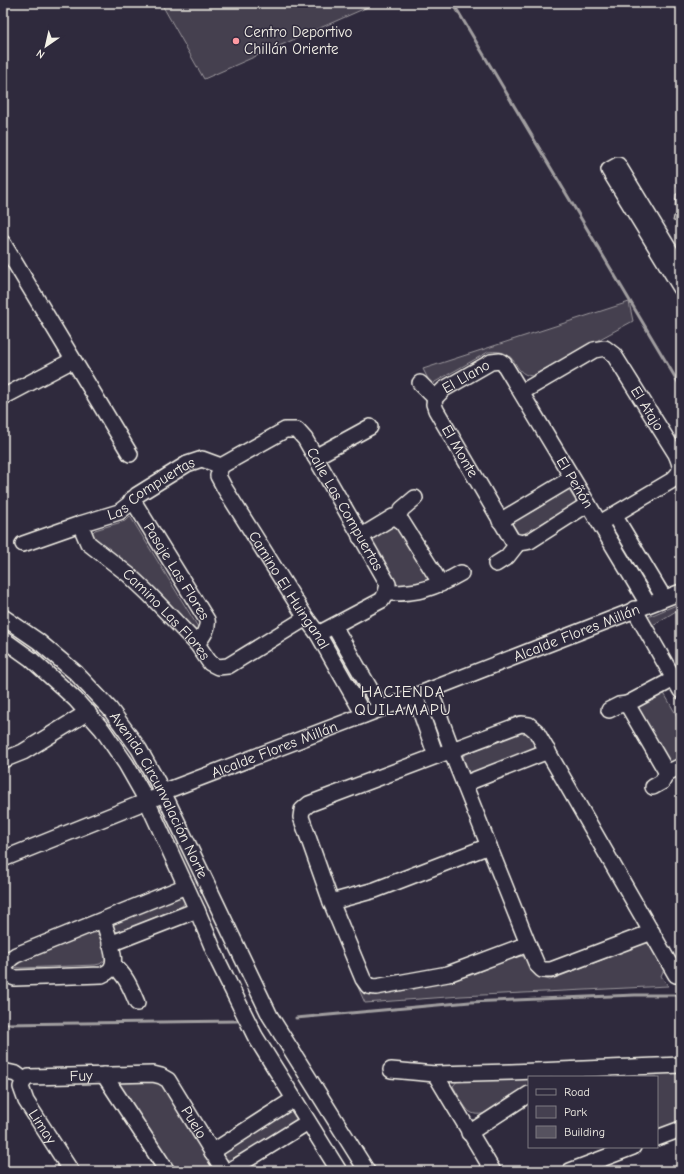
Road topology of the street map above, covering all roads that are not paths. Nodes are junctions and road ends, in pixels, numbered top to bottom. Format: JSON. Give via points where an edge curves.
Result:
{"nodes":[{"id":1,"x":3,"y":242,"type":"edge"},
{"id":2,"x":681,"y":269,"type":"edge"},
{"id":3,"x":681,"y":288,"type":"edge"},
{"id":4,"x":73,"y":360,"type":"junction"},
{"id":5,"x":500,"y":361,"type":"joint"},
{"id":6,"x":420,"y":383,"type":"dead end"},
{"id":7,"x":522,"y":392,"type":"junction"},
{"id":8,"x":3,"y":397,"type":"edge"},
{"id":9,"x":435,"y":398,"type":"junction"},
{"id":10,"x":370,"y":427,"type":"dead end"},
{"id":11,"x":130,"y":454,"type":"dead end"},
{"id":12,"x":315,"y":457,"type":"junction"},
{"id":13,"x":221,"y":466,"type":"junction"},
{"id":14,"x":572,"y":478,"type":"junction"},
{"id":15,"x":415,"y":498,"type":"dead end"},
{"id":16,"x":132,"y":499,"type":"junction"},
{"id":17,"x":588,"y":504,"type":"junction"},
{"id":18,"x":614,"y":515,"type":"junction"},
{"id":19,"x":397,"y":518,"type":"junction"},
{"id":20,"x":500,"y":521,"type":"junction"},
{"id":21,"x":600,"y":523,"type":"junction"},
{"id":22,"x":80,"y":524,"type":"junction"},
{"id":23,"x":360,"y":537,"type":"junction"},
{"id":24,"x":518,"y":543,"type":"junction"},
{"id":25,"x":23,"y":544,"type":"dead end"},
{"id":26,"x":496,"y":564,"type":"dead end"},
{"id":27,"x":461,"y":574,"type":"dead end"},
{"id":28,"x":441,"y":584,"type":"junction"},
{"id":29,"x":681,"y":592,"type":"edge"},
{"id":30,"x":386,"y":593,"type":"junction"},
{"id":31,"x":664,"y":598,"type":"junction"},
{"id":32,"x":641,"y":607,"type":"junction"},
{"id":33,"x":3,"y":617,"type":"edge"},
{"id":34,"x":306,"y":618,"type":"junction"},
{"id":35,"x":334,"y":626,"type":"junction"},
{"id":36,"x":318,"y":634,"type":"junction"},
{"id":37,"x":3,"y":639,"type":"edge"},
{"id":38,"x":197,"y":644,"type":"junction"},
{"id":39,"x":58,"y":657,"type":"junction"},
{"id":40,"x":49,"y":674,"type":"junction"},
{"id":41,"x":678,"y":685,"type":"edge"},
{"id":42,"x":430,"y":690,"type":"junction"},
{"id":43,"x":416,"y":696,"type":"junction"},
{"id":44,"x":627,"y":704,"type":"junction"},
{"id":45,"x":381,"y":708,"type":"junction"},
{"id":46,"x":610,"y":710,"type":"dead end"},
{"id":47,"x":88,"y":712,"type":"junction"},
{"id":48,"x":364,"y":715,"type":"junction"},
{"id":49,"x":452,"y":750,"type":"junction"},
{"id":50,"x":548,"y":751,"type":"junction"},
{"id":51,"x":436,"y":756,"type":"junction"},
{"id":52,"x":5,"y":758,"type":"edge"},
{"id":53,"x":681,"y":766,"type":"edge"},
{"id":54,"x":667,"y":773,"type":"junction"},
{"id":55,"x":464,"y":784,"type":"junction"},
{"id":56,"x":653,"y":787,"type":"dead end"},
{"id":57,"x":163,"y":792,"type":"junction"},
{"id":58,"x":147,"y":801,"type":"junction"},
{"id":59,"x":489,"y":846,"type":"junction"},
{"id":60,"x":3,"y":859,"type":"edge"},
{"id":61,"x":186,"y":886,"type":"junction"},
{"id":62,"x":331,"y":902,"type":"junction"},
{"id":63,"x":196,"y":910,"type":"junction"},
{"id":64,"x":103,"y":920,"type":"junction"},
{"id":65,"x":652,"y":932,"type":"junction"},
{"id":66,"x":110,"y":944,"type":"junction"},
{"id":67,"x":528,"y":944,"type":"junction"},
{"id":68,"x":237,"y":948,"type":"junction"},
{"id":69,"x":219,"y":963,"type":"junction"},
{"id":70,"x":113,"y":965,"type":"junction"},
{"id":71,"x":3,"y":970,"type":"edge"},
{"id":72,"x":676,"y":975,"type":"dead end"},
{"id":73,"x":137,"y":1003,"type":"dead end"},
{"id":74,"x":681,"y":1065,"type":"edge"},
{"id":75,"x":391,"y":1070,"type":"dead end"},
{"id":76,"x":3,"y":1072,"type":"edge"},
{"id":77,"x":630,"y":1072,"type":"edge"},
{"id":78,"x":435,"y":1074,"type":"junction"},
{"id":79,"x":560,"y":1074,"type":"edge"},
{"id":80,"x":104,"y":1075,"type":"junction"},
{"id":81,"x":161,"y":1076,"type":"joint"},
{"id":82,"x":24,"y":1080,"type":"junction"},
{"id":83,"x":528,"y":1095,"type":"edge"},
{"id":84,"x":294,"y":1099,"type":"junction"},
{"id":85,"x":308,"y":1122,"type":"junction"},
{"id":86,"x":681,"y":1129,"type":"edge"},
{"id":87,"x":469,"y":1133,"type":"junction"},
{"id":88,"x":658,"y":1138,"type":"edge"},
{"id":89,"x":630,"y":1148,"type":"edge"},
{"id":90,"x":212,"y":1152,"type":"junction"},
{"id":91,"x":71,"y":1171,"type":"edge"},
{"id":92,"x":167,"y":1171,"type":"edge"},
{"id":93,"x":224,"y":1171,"type":"edge"},
{"id":94,"x":229,"y":1171,"type":"edge"},
{"id":95,"x":340,"y":1171,"type":"edge"},
{"id":96,"x":367,"y":1171,"type":"edge"},
{"id":97,"x":493,"y":1171,"type":"edge"},
{"id":98,"x":570,"y":1171,"type":"edge"}],
"edges":[{"from":1,"to":4,"type":"street"},
{"from":2,"to":3,"type":"street","via":[[614,167]]},
{"from":4,"to":8,"type":"street"},
{"from":4,"to":11,"type":"street"},
{"from":5,"to":7,"type":"street","name":"El Peñón"},
{"from":5,"to":9,"type":"street","name":"El Llano","via":[[491,362],[444,389]]},
{"from":6,"to":9,"type":"street"},
{"from":7,"to":14,"type":"street","name":"El Peñón"},
{"from":7,"to":18,"type":"street","name":"El Atajo","via":[[594,350],[605,348],[614,355],[676,454],[681,471],[671,482]]},
{"from":9,"to":20,"type":"street","name":"El Monte","via":[[436,410]]},
{"from":10,"to":12,"type":"street"},
{"from":12,"to":13,"type":"street","name":"Calle Las Compuertas","via":[[297,430],[286,430]]},
{"from":12,"to":23,"type":"street","name":"Calle Las Compuertas"},
{"from":13,"to":16,"type":"street","name":"Las Compuertas","via":[[202,459],[188,464]]},
{"from":13,"to":34,"type":"street","name":"Camino El Huinganal","via":[[218,476],[225,489]]},
{"from":14,"to":17,"type":"street","name":"El Peñón"},
{"from":14,"to":20,"type":"street"},
{"from":15,"to":19,"type":"street","via":[[402,509]]},
{"from":16,"to":22,"type":"street","name":"Las Compuertas","via":[[119,512]]},
{"from":16,"to":38,"type":"street","name":"Pasaje Las Flores","via":[[207,620],[207,629]]},
{"from":17,"to":21,"type":"street","name":"El Peñón"},
{"from":17,"to":24,"type":"street","via":[[530,541]]},
{"from":18,"to":21,"type":"street","name":"El Atajo"},
{"from":18,"to":31,"type":"street","name":"El Peñón"},
{"from":19,"to":23,"type":"street","via":[[393,517]]},
{"from":19,"to":28,"type":"street"},
{"from":20,"to":24,"type":"street","name":"El Monte","via":[[512,540]]},
{"from":21,"to":32,"type":"street","name":"El Peñón"},
{"from":22,"to":25,"type":"street","name":"Las Compuertas"},
{"from":22,"to":38,"type":"street","name":"Camino Las Flores","via":[[88,543],[129,575]]},
{"from":23,"to":30,"type":"street","name":"Calle Las Compuertas","via":[[388,584]]},
{"from":24,"to":26,"type":"street","via":[[507,557]]},
{"from":27,"to":28,"type":"street"},
{"from":28,"to":30,"type":"street","via":[[424,591]]},
{"from":29,"to":31,"type":"street","name":"Alcalde Flores Millán"},
{"from":30,"to":35,"type":"street","via":[[382,600]]},
{"from":31,"to":32,"type":"street","name":"Alcalde Flores Millán"},
{"from":32,"to":41,"type":"street","name":"El Peñón"},
{"from":32,"to":42,"type":"street","name":"Alcalde Flores Millán"},
{"from":33,"to":39,"type":"street","name":"Avenida Circunvalación Norte"},
{"from":34,"to":36,"type":"street","name":"Camino El Huinganal"},
{"from":34,"to":38,"type":"street","name":"Camino Las Flores","via":[[223,668],[210,663]]},
{"from":35,"to":36,"type":"street"},
{"from":35,"to":45,"type":"street","name":"Camino El Huinganal"},
{"from":36,"to":48,"type":"street","name":"Camino El Huinganal"},
{"from":37,"to":40,"type":"street","name":"Avenida Circunvalación Norte"},
{"from":39,"to":40,"type":"street","via":[[57,665]]},
{"from":39,"to":57,"type":"street","name":"Avenida Circunvalación Norte","via":[[110,709],[139,749]]},
{"from":40,"to":47,"type":"street","name":"Avenida Circunvalación Norte"},
{"from":41,"to":44,"type":"street"},
{"from":42,"to":43,"type":"street","name":"Alcalde Flores Millán"},
{"from":42,"to":49,"type":"street"},
{"from":43,"to":45,"type":"street","name":"Alcalde Flores Millán"},
{"from":43,"to":51,"type":"street"},
{"from":44,"to":46,"type":"street"},
{"from":44,"to":54,"type":"street"},
{"from":45,"to":48,"type":"street","name":"Alcalde Flores Millán"},
{"from":47,"to":52,"type":"street","via":[[23,752]]},
{"from":47,"to":58,"type":"street","name":"Avenida Circunvalación Norte","via":[[126,764]]},
{"from":48,"to":57,"type":"street","name":"Alcalde Flores Millán"},
{"from":49,"to":50,"type":"street","via":[[521,724],[529,725],[536,731]]},
{"from":49,"to":51,"type":"street"},
{"from":49,"to":55,"type":"street"},
{"from":50,"to":55,"type":"street"},
{"from":50,"to":65,"type":"street"},
{"from":51,"to":62,"type":"street","via":[[308,804],[302,810],[301,818]]},
{"from":53,"to":54,"type":"street"},
{"from":54,"to":56,"type":"street","via":[[662,782]]},
{"from":55,"to":59,"type":"street"},
{"from":57,"to":58,"type":"street","name":"Alcalde Flores Millán"},
{"from":57,"to":68,"type":"street","name":"Avenida Circunvalación Norte"},
{"from":58,"to":60,"type":"street","name":"Alcalde Flores Millán"},
{"from":58,"to":61,"type":"street","name":"Avenida Circunvalación Norte"},
{"from":59,"to":62,"type":"street","via":[[375,890]]},
{"from":59,"to":67,"type":"street"},
{"from":61,"to":63,"type":"street","name":"Avenida Circunvalación Norte"},
{"from":61,"to":64,"type":"street"},
{"from":62,"to":67,"type":"street","via":[[368,986],[376,987],[448,974]]},
{"from":63,"to":66,"type":"street"},
{"from":63,"to":69,"type":"street","name":"Avenida Circunvalación Norte"},
{"from":64,"to":66,"type":"street"},
{"from":64,"to":71,"type":"street","via":[[16,955],[6,962]]},
{"from":65,"to":67,"type":"street","via":[[551,970],[542,970]]},
{"from":65,"to":72,"type":"street"},
{"from":66,"to":70,"type":"street"},
{"from":68,"to":69,"type":"street"},
{"from":68,"to":96,"type":"street","name":"Avenida Circunvalación Norte","via":[[270,1016]]},
{"from":69,"to":84,"type":"street","name":"Avenida Circunvalación Norte","via":[[255,1036]]},
{"from":70,"to":71,"type":"street","via":[[102,975],[15,978],[8,976]]},
{"from":70,"to":73,"type":"street","via":[[126,979]]},
{"from":74,"to":77,"type":"street"},
{"from":75,"to":78,"type":"street"},
{"from":76,"to":82,"type":"street","via":[[16,1074]]},
{"from":77,"to":79,"type":"street"},
{"from":78,"to":79,"type":"street"},
{"from":78,"to":87,"type":"street"},
{"from":80,"to":81,"type":"street","name":"Fuy"},
{"from":80,"to":82,"type":"street","name":"Fuy","via":[[29,1077]]},
{"from":80,"to":92,"type":"street"},
{"from":81,"to":90,"type":"street","name":"Puelo","via":[[168,1080]]},
{"from":82,"to":91,"type":"street","name":"Limay","via":[[21,1087],[26,1101]]},
{"from":83,"to":87,"type":"street"},
{"from":84,"to":85,"type":"street","name":"Avenida Circunvalación Norte"},
{"from":84,"to":90,"type":"street"},
{"from":85,"to":94,"type":"street"},
{"from":85,"to":95,"type":"street","name":"Avenida Circunvalación Norte"},
{"from":86,"to":88,"type":"street"},
{"from":87,"to":97,"type":"street"},
{"from":89,"to":98,"type":"street"},
{"from":90,"to":93,"type":"street","name":"Puelo"}]}
